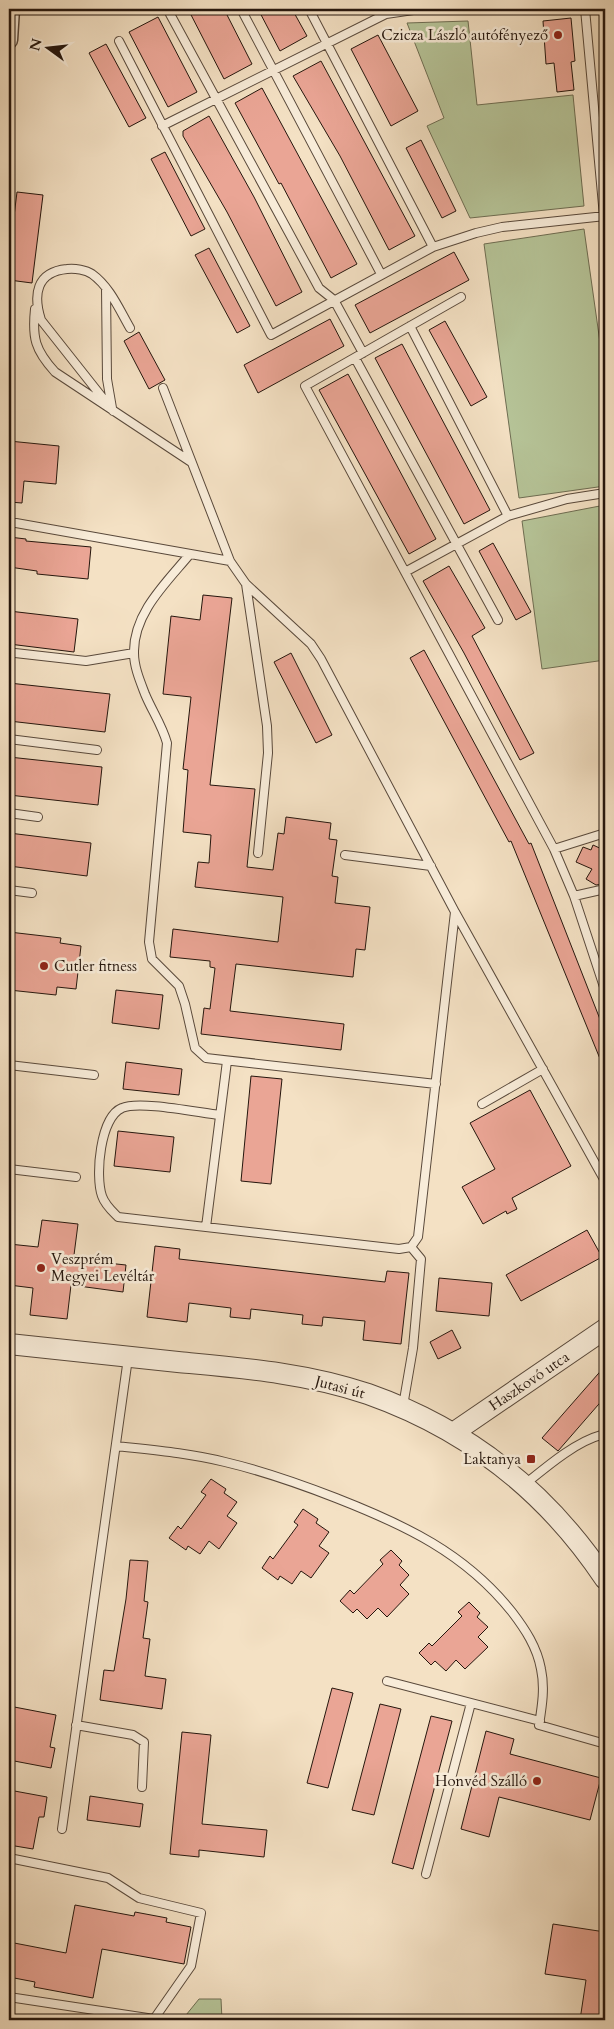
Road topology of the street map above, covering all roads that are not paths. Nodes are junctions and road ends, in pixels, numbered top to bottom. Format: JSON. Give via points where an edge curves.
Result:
{"nodes":[{"id":1,"x":11,"y":9,"type":"edge"},
{"id":2,"x":241,"y":9,"type":"edge"},
{"id":3,"x":309,"y":9,"type":"edge"},
{"id":4,"x":420,"y":9,"type":"edge"},
{"id":5,"x":585,"y":9,"type":"edge"},
{"id":6,"x":384,"y":11,"type":"edge"},
{"id":7,"x":170,"y":14,"type":"dead end"},
{"id":8,"x":9,"y":40,"type":"edge"},
{"id":9,"x":119,"y":41,"type":"dead end"},
{"id":10,"x":327,"y":43,"type":"junction"},
{"id":11,"x":274,"y":70,"type":"junction"},
{"id":12,"x":216,"y":99,"type":"junction"},
{"id":13,"x":162,"y":126,"type":"junction"},
{"id":14,"x":605,"y":216,"type":"edge"},
{"id":15,"x":432,"y":246,"type":"junction"},
{"id":16,"x":382,"y":274,"type":"junction"},
{"id":17,"x":106,"y":286,"type":"junction"},
{"id":18,"x":461,"y":297,"type":"dead end"},
{"id":19,"x":334,"y":300,"type":"junction"},
{"id":20,"x":36,"y":304,"type":"junction"},
{"id":21,"x":410,"y":326,"type":"junction"},
{"id":22,"x":130,"y":328,"type":"dead end"},
{"id":23,"x":362,"y":353,"type":"junction"},
{"id":24,"x":355,"y":358,"type":"junction"},
{"id":25,"x":163,"y":388,"type":"dead end"},
{"id":26,"x":113,"y":411,"type":"junction"},
{"id":27,"x":191,"y":462,"type":"junction"},
{"id":28,"x":605,"y":493,"type":"edge"},
{"id":29,"x":508,"y":516,"type":"junction"},
{"id":30,"x":16,"y":523,"type":"dead end"},
{"id":31,"x":457,"y":544,"type":"junction"},
{"id":32,"x":190,"y":554,"type":"junction"},
{"id":33,"x":230,"y":562,"type":"junction"},
{"id":34,"x":405,"y":572,"type":"junction"},
{"id":35,"x":246,"y":584,"type":"junction"},
{"id":36,"x":498,"y":620,"type":"dead end"},
{"id":37,"x":14,"y":653,"type":"dead end"},
{"id":38,"x":134,"y":653,"type":"junction"},
{"id":39,"x":9,"y":740,"type":"edge"},
{"id":40,"x":97,"y":750,"type":"dead end"},
{"id":41,"x":9,"y":814,"type":"edge"},
{"id":42,"x":38,"y":817,"type":"dead end"},
{"id":43,"x":605,"y":833,"type":"edge"},
{"id":44,"x":554,"y":849,"type":"junction"},
{"id":45,"x":258,"y":853,"type":"dead end"},
{"id":46,"x":345,"y":855,"type":"dead end"},
{"id":47,"x":431,"y":866,"type":"junction"},
{"id":48,"x":9,"y":890,"type":"edge"},
{"id":49,"x":605,"y":890,"type":"edge"},
{"id":50,"x":32,"y":893,"type":"dead end"},
{"id":51,"x":574,"y":896,"type":"junction"},
{"id":52,"x":455,"y":912,"type":"junction"},
{"id":53,"x":605,"y":990,"type":"edge"},
{"id":54,"x":227,"y":1060,"type":"junction"},
{"id":55,"x":9,"y":1064,"type":"edge"},
{"id":56,"x":543,"y":1069,"type":"junction"},
{"id":57,"x":94,"y":1075,"type":"dead end"},
{"id":58,"x":436,"y":1084,"type":"junction"},
{"id":59,"x":482,"y":1104,"type":"dead end"},
{"id":60,"x":220,"y":1115,"type":"junction"},
{"id":61,"x":9,"y":1168,"type":"edge"},
{"id":62,"x":76,"y":1177,"type":"dead end"},
{"id":63,"x":605,"y":1181,"type":"edge"},
{"id":64,"x":206,"y":1227,"type":"junction"},
{"id":65,"x":411,"y":1247,"type":"junction"},
{"id":66,"x":605,"y":1329,"type":"edge"},
{"id":67,"x":9,"y":1344,"type":"edge"},
{"id":68,"x":128,"y":1357,"type":"junction"},
{"id":69,"x":403,"y":1408,"type":"junction"},
{"id":70,"x":453,"y":1433,"type":"junction"},
{"id":71,"x":605,"y":1437,"type":"edge"},
{"id":72,"x":116,"y":1446,"type":"junction"},
{"id":73,"x":524,"y":1485,"type":"junction"},
{"id":74,"x":605,"y":1579,"type":"edge"},
{"id":75,"x":387,"y":1681,"type":"dead end"},
{"id":76,"x":471,"y":1704,"type":"junction"},
{"id":77,"x":540,"y":1720,"type":"junction"},
{"id":78,"x":76,"y":1725,"type":"junction"},
{"id":79,"x":605,"y":1747,"type":"edge"},
{"id":80,"x":142,"y":1788,"type":"dead end"},
{"id":81,"x":62,"y":1829,"type":"dead end"},
{"id":82,"x":9,"y":1858,"type":"edge"},
{"id":83,"x":426,"y":1874,"type":"dead end"},
{"id":84,"x":9,"y":1997,"type":"edge"}],
"edges":[{"from":1,"to":8,"type":"street"},
{"from":2,"to":11,"type":"lane"},
{"from":3,"to":10,"type":"lane"},
{"from":4,"to":6,"type":"lane"},
{"from":5,"to":14,"type":"lane"},
{"from":6,"to":10,"type":"lane"},
{"from":7,"to":12,"type":"lane"},
{"from":9,"to":13,"type":"lane"},
{"from":10,"to":11,"type":"lane"},
{"from":10,"to":15,"type":"lane"},
{"from":11,"to":12,"type":"lane"},
{"from":11,"to":16,"type":"lane"},
{"from":12,"to":13,"type":"lane"},
{"from":12,"to":19,"type":"lane","via":[[319,288]]},
{"from":13,"to":19,"type":"lane","via":[[271,335]]},
{"from":14,"to":15,"type":"lane","via":[[502,227]]},
{"from":15,"to":16,"type":"lane"},
{"from":16,"to":19,"type":"lane"},
{"from":17,"to":20,"type":"lane","via":[[91,273],[73,268],[55,270],[39,287]]},
{"from":17,"to":22,"type":"lane"},
{"from":17,"to":26,"type":"lane","via":[[107,379]]},
{"from":18,"to":21,"type":"lane"},
{"from":19,"to":23,"type":"lane"},
{"from":20,"to":26,"type":"lane","via":[[41,320]]},
{"from":20,"to":26,"type":"lane","via":[[34,325],[42,357],[55,372]]},
{"from":21,"to":23,"type":"lane"},
{"from":21,"to":29,"type":"lane"},
{"from":23,"to":24,"type":"lane"},
{"from":24,"to":31,"type":"lane"},
{"from":24,"to":34,"type":"lane","via":[[305,386]]},
{"from":25,"to":27,"type":"lane"},
{"from":26,"to":27,"type":"lane"},
{"from":27,"to":33,"type":"lane"},
{"from":28,"to":29,"type":"lane","via":[[567,499]]},
{"from":29,"to":31,"type":"lane"},
{"from":30,"to":32,"type":"lane"},
{"from":31,"to":34,"type":"lane"},
{"from":31,"to":36,"type":"lane"},
{"from":32,"to":33,"type":"lane"},
{"from":32,"to":38,"type":"lane","via":[[148,605],[138,629]]},
{"from":33,"to":35,"type":"lane"},
{"from":34,"to":44,"type":"lane"},
{"from":35,"to":45,"type":"lane","via":[[267,726],[268,753]]},
{"from":35,"to":47,"type":"lane","via":[[310,644],[320,658]]},
{"from":37,"to":38,"type":"lane","via":[[86,660]]},
{"from":38,"to":54,"type":"lane","via":[[146,696],[167,743],[148,942],[152,959],[179,986],[195,1048],[206,1058]]},
{"from":39,"to":40,"type":"lane"},
{"from":41,"to":42,"type":"lane"},
{"from":43,"to":44,"type":"lane"},
{"from":44,"to":51,"type":"lane"},
{"from":46,"to":47,"type":"lane"},
{"from":47,"to":52,"type":"lane"},
{"from":48,"to":50,"type":"lane"},
{"from":49,"to":51,"type":"lane"},
{"from":51,"to":53,"type":"lane"},
{"from":52,"to":56,"type":"lane"},
{"from":52,"to":58,"type":"lane"},
{"from":54,"to":58,"type":"lane"},
{"from":54,"to":60,"type":"lane"},
{"from":55,"to":57,"type":"lane"},
{"from":56,"to":59,"type":"lane"},
{"from":56,"to":63,"type":"lane"},
{"from":58,"to":65,"type":"lane","via":[[418,1237]]},
{"from":60,"to":64,"type":"lane"},
{"from":60,"to":64,"type":"lane","via":[[136,1105],[121,1108],[112,1116],[103,1136],[98,1178],[102,1198],[110,1210],[118,1217]]},
{"from":61,"to":62,"type":"lane"},
{"from":64,"to":65,"type":"lane","via":[[399,1249]]},
{"from":65,"to":69,"type":"lane","via":[[421,1259],[413,1348]]},
{"from":66,"to":70,"type":"street","name":"Haszkovó utca"},
{"from":67,"to":68,"type":"street","name":"Jutasi út"},
{"from":68,"to":69,"type":"street","name":"Jutasi út","via":[[258,1370],[312,1379]]},
{"from":68,"to":72,"type":"lane"},
{"from":69,"to":70,"type":"street","name":"Jutasi út"},
{"from":70,"to":73,"type":"street","name":"Jutasi út"},
{"from":71,"to":73,"type":"lane","via":[[592,1437]]},
{"from":72,"to":77,"type":"lane","via":[[214,1460],[267,1473],[366,1510],[425,1537],[470,1569],[528,1633],[541,1668],[544,1699]]},
{"from":72,"to":78,"type":"lane"},
{"from":73,"to":74,"type":"street","name":"Jutasi út","via":[[559,1519]]},
{"from":75,"to":76,"type":"lane"},
{"from":76,"to":77,"type":"lane"},
{"from":76,"to":83,"type":"lane"},
{"from":77,"to":79,"type":"lane","via":[[539,1725],[602,1743]]},
{"from":78,"to":80,"type":"lane","via":[[133,1736],[144,1742]]},
{"from":78,"to":81,"type":"lane"},
{"from":82,"to":84,"type":"lane","via":[[108,1878],[139,1898],[201,1913],[191,1966],[154,2019]]}]}
